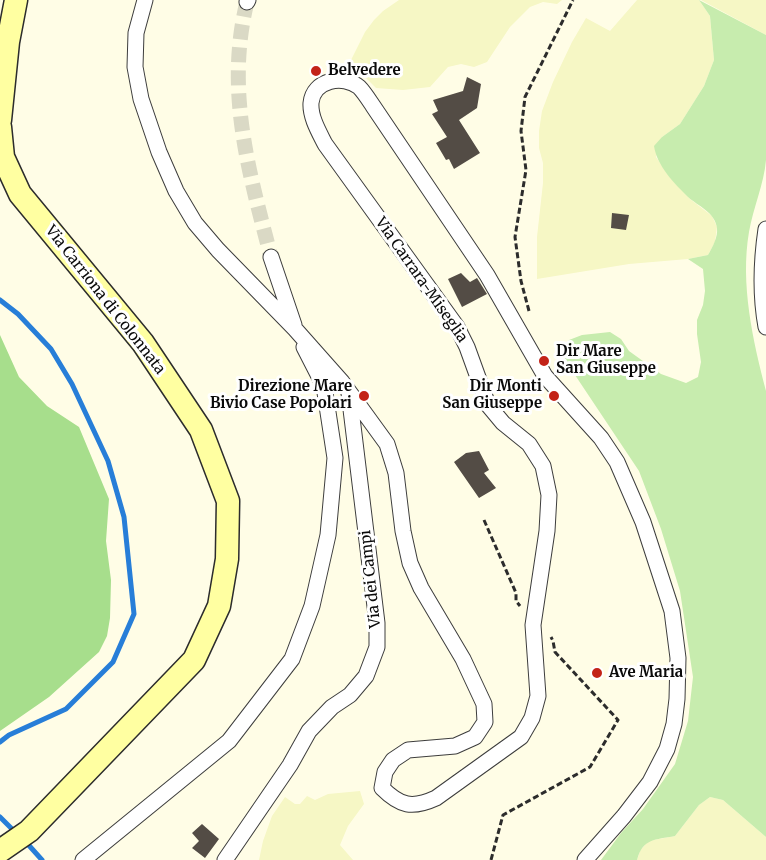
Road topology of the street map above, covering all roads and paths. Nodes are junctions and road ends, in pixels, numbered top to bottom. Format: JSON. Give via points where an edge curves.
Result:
{"nodes":[{"id":1,"x":15,"y":0,"type":"edge"},
{"id":2,"x":145,"y":0,"type":"edge"},
{"id":3,"x":573,"y":0,"type":"edge"},
{"id":4,"x":0,"y":120,"type":"edge"},
{"id":5,"x":0,"y":127,"type":"edge"},
{"id":6,"x":766,"y":229,"type":"edge"},
{"id":7,"x":270,"y":257,"type":"tunnel mouth"},
{"id":8,"x":532,"y":320,"type":"dead end"},
{"id":9,"x":766,"y":327,"type":"edge"},
{"id":10,"x":295,"y":329,"type":"junction"},
{"id":11,"x":349,"y":390,"type":"junction"},
{"id":12,"x":484,"y":520,"type":"dead end"},
{"id":13,"x":533,"y":625,"type":"junction"},
{"id":14,"x":549,"y":635,"type":"dead end"},
{"id":15,"x":0,"y":851,"type":"edge"},
{"id":16,"x":83,"y":860,"type":"edge"},
{"id":17,"x":225,"y":860,"type":"edge"},
{"id":18,"x":491,"y":860,"type":"edge"},
{"id":19,"x":585,"y":860,"type":"edge"}],
"edges":[{"from":1,"to":4,"type":"main road"},
{"from":2,"to":10,"type":"street","name":"Via Carrara-Miseglia","via":[[136,33],[135,67],[141,99],[176,191],[218,250]]},
{"from":3,"to":8,"type":"path","via":[[540,63],[523,108],[521,131],[526,170],[515,237]]},
{"from":5,"to":15,"type":"main road","name":"Via Carriona di Colonnata","via":[[3,157],[20,194],[143,343],[201,430],[228,501],[228,524],[219,606],[194,660],[29,831]]},
{"from":6,"to":9,"type":"street","via":[[761,267]]},
{"from":7,"to":10,"type":"street"},
{"from":10,"to":11,"type":"street","name":"Via Carrara-Miseglia"},
{"from":10,"to":16,"type":"street","via":[[324,386],[335,458],[328,535],[312,606],[292,659],[230,741]]},
{"from":11,"to":13,"type":"street","name":"Via Carrara-Miseglia","via":[[387,444],[396,473],[410,563],[463,659],[486,713],[481,730],[467,741],[455,746],[408,750],[393,760],[385,772],[382,788],[394,800],[411,805],[436,798],[521,737],[538,696]]},
{"from":11,"to":17,"type":"street","name":"Via dei Campi","via":[[377,647],[366,676],[309,731]]},
{"from":12,"to":13,"type":"path","via":[[516,601]]},
{"from":13,"to":19,"type":"street","name":"Via Carrara-Miseglia","via":[[547,531],[549,495],[543,466],[529,444],[488,405],[457,327],[325,144],[310,104],[313,94],[331,80],[346,80],[358,87],[373,106],[488,275],[545,376],[601,438],[617,462],[663,581],[672,611],[678,658],[674,724],[667,749],[650,782]]},
{"from":14,"to":18,"type":"path","via":[[555,652],[618,720],[590,767],[503,815]]}]}
